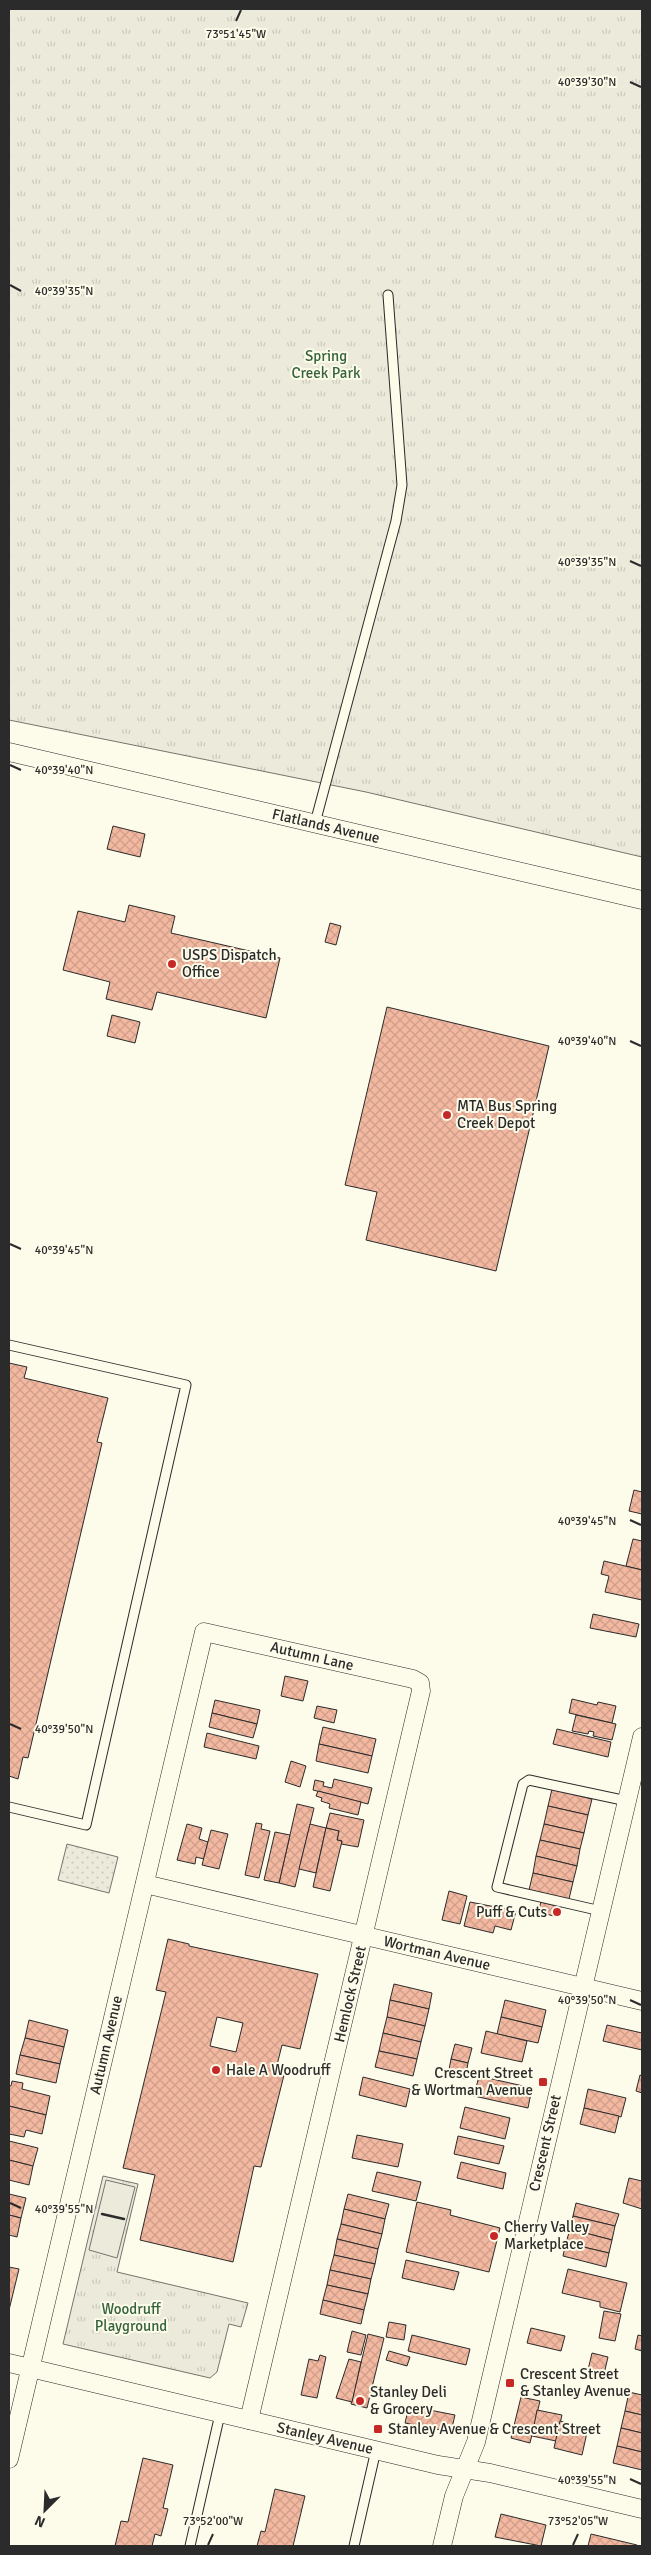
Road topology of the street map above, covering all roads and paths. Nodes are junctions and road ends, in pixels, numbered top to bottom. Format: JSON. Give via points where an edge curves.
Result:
{"nodes":[{"id":1,"x":388,"y":295,"type":"dead end"},
{"id":2,"x":9,"y":752,"type":"edge"},
{"id":3,"x":315,"y":823,"type":"junction"},
{"id":4,"x":642,"y":900,"type":"edge"},
{"id":5,"x":9,"y":1345,"type":"edge"},
{"id":6,"x":204,"y":1632,"type":"joint"},
{"id":7,"x":420,"y":1684,"type":"joint"},
{"id":8,"x":642,"y":1737,"type":"edge"},
{"id":9,"x":627,"y":1801,"type":"junction"},
{"id":10,"x":9,"y":1807,"type":"edge"},
{"id":11,"x":145,"y":1884,"type":"junction"},
{"id":12,"x":601,"y":1911,"type":"junction"},
{"id":13,"x":364,"y":1936,"type":"junction"},
{"id":14,"x":583,"y":1988,"type":"junction"},
{"id":15,"x":642,"y":2001,"type":"edge"},
{"id":16,"x":9,"y":2363,"type":"edge"},
{"id":17,"x":30,"y":2369,"type":"junction"},
{"id":18,"x":220,"y":2414,"type":"junction"},
{"id":19,"x":249,"y":2420,"type":"junction"},
{"id":20,"x":376,"y":2450,"type":"junction"},
{"id":21,"x":9,"y":2459,"type":"edge"},
{"id":22,"x":465,"y":2469,"type":"junction"},
{"id":23,"x":642,"y":2509,"type":"edge"},
{"id":24,"x":190,"y":2546,"type":"edge"},
{"id":25,"x":354,"y":2546,"type":"edge"},
{"id":26,"x":442,"y":2546,"type":"edge"}],
"edges":[{"from":1,"to":3,"type":"lane","via":[[402,485],[396,521]]},
{"from":2,"to":3,"type":"street","name":"Flatlands Avenue"},
{"from":3,"to":4,"type":"street","name":"Flatlands Avenue"},
{"from":5,"to":10,"type":"lane","via":[[186,1385],[86,1825]]},
{"from":6,"to":7,"type":"street","name":"Autumn Lane","via":[[413,1679]]},
{"from":6,"to":11,"type":"street","name":"Autumn Avenue"},
{"from":7,"to":13,"type":"street","name":"Hemlock Street","via":[[421,1692]]},
{"from":8,"to":9,"type":"street","name":"Crescent Street"},
{"from":9,"to":12,"type":"street","name":"Crescent Street"},
{"from":9,"to":12,"type":"lane","via":[[529,1780],[523,1784],[497,1887]]},
{"from":11,"to":13,"type":"street","name":"Wortman Avenue"},
{"from":11,"to":17,"type":"street","name":"Autumn Avenue"},
{"from":12,"to":14,"type":"street","name":"Crescent Street"},
{"from":13,"to":14,"type":"street","name":"Wortman Avenue"},
{"from":13,"to":19,"type":"street","name":"Hemlock Street"},
{"from":14,"to":15,"type":"street","name":"Wortman Avenue"},
{"from":14,"to":22,"type":"street","name":"Crescent Street","via":[[476,2442]]},
{"from":16,"to":17,"type":"street","name":"Stanley Avenue"},
{"from":17,"to":18,"type":"street","name":"Stanley Avenue"},
{"from":17,"to":21,"type":"street","name":"Autumn Avenue"},
{"from":18,"to":19,"type":"street","name":"Stanley Avenue"},
{"from":18,"to":24,"type":"lane"},
{"from":19,"to":20,"type":"street","name":"Stanley Avenue"},
{"from":20,"to":22,"type":"street","name":"Stanley Avenue"},
{"from":20,"to":25,"type":"lane"},
{"from":22,"to":23,"type":"street","name":"Stanley Avenue"},
{"from":22,"to":26,"type":"street","name":"Crescent Street","via":[[454,2496]]}]}
